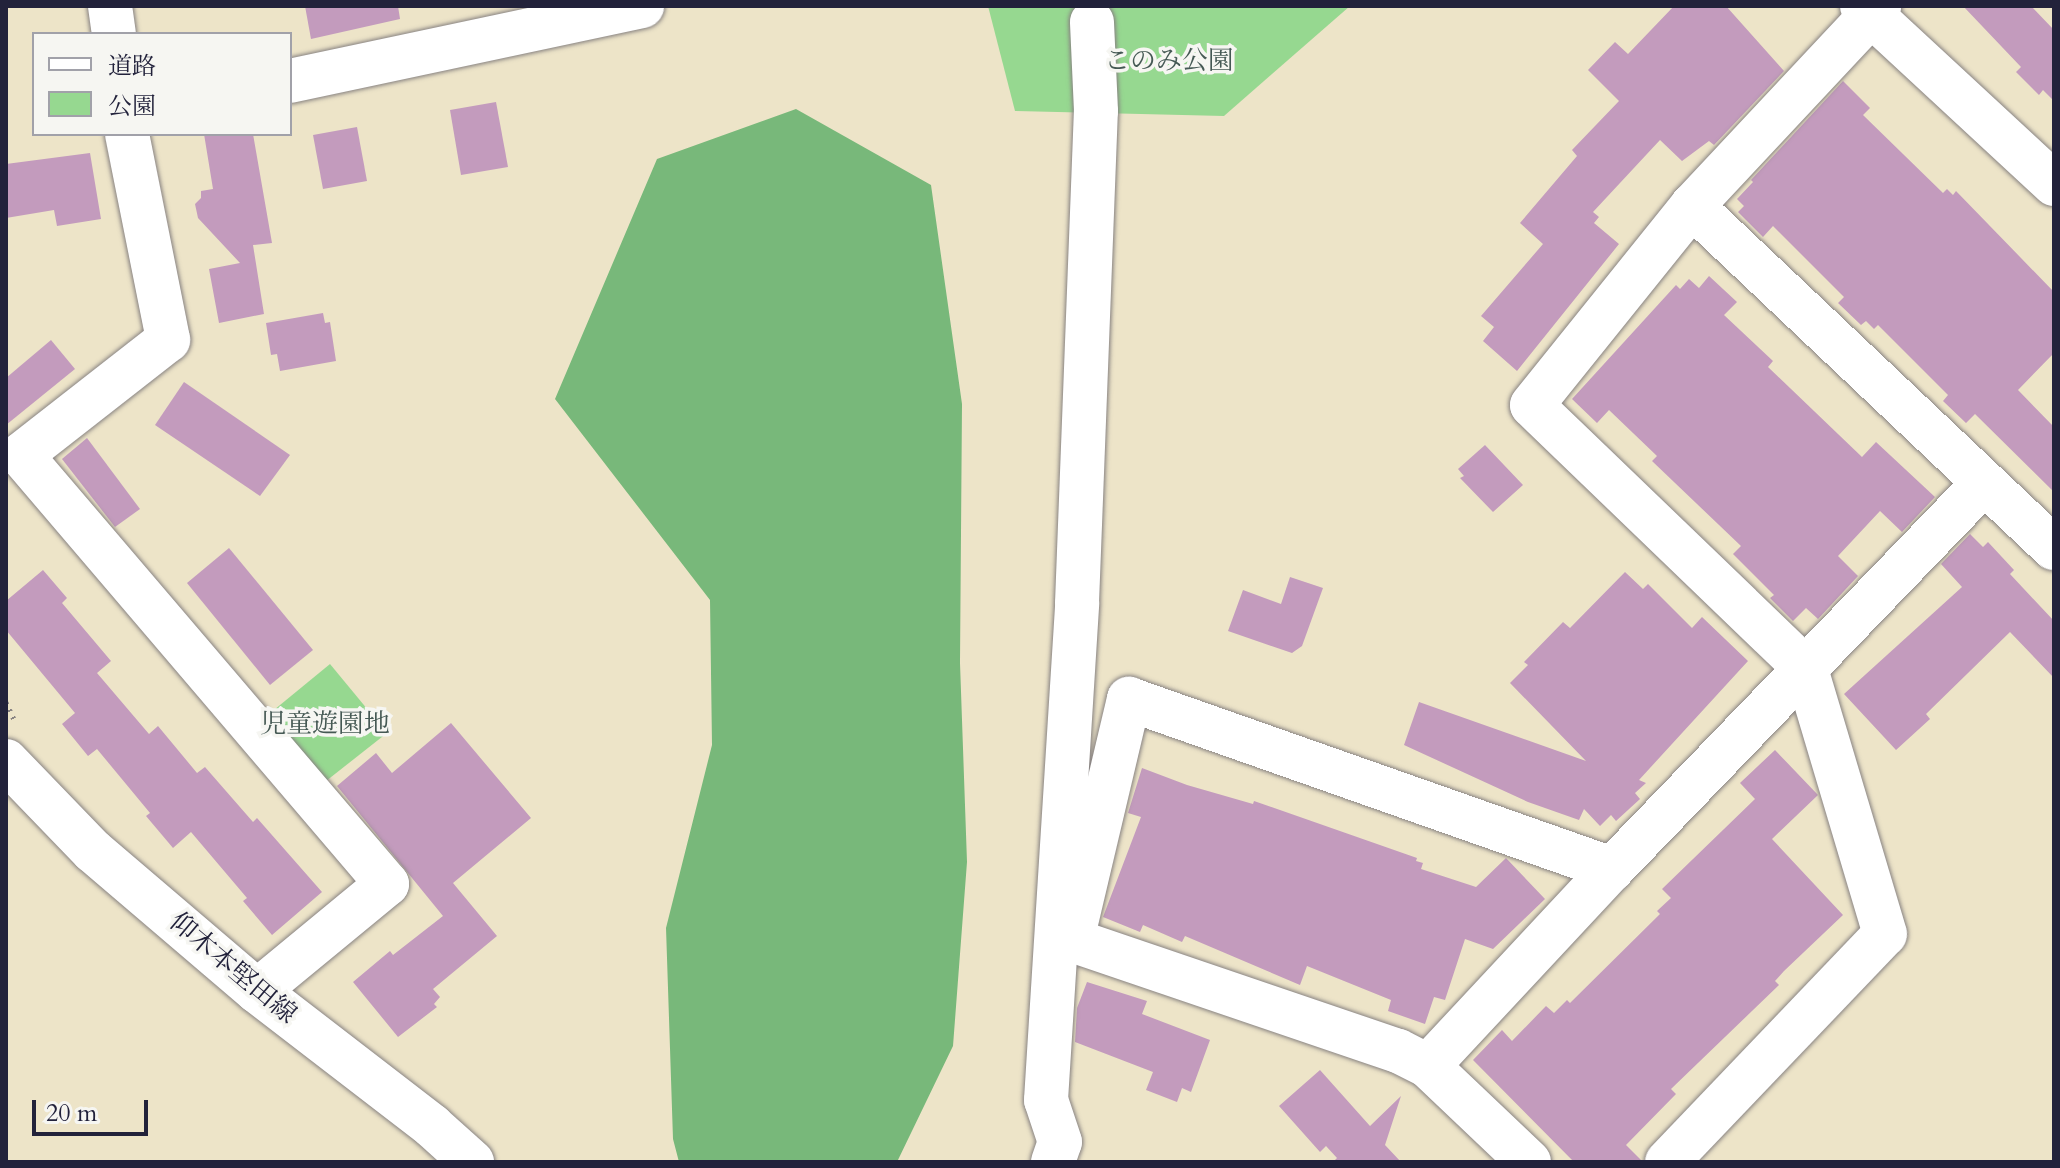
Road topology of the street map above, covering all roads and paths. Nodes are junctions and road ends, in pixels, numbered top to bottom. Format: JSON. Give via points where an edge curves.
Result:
{"nodes":[{"id":1,"x":110,"y":6,"type":"edge"},
{"id":2,"x":642,"y":6,"type":"edge"},
{"id":3,"x":1871,"y":9,"type":"edge"},
{"id":4,"x":1092,"y":22,"type":"dead end"},
{"id":5,"x":114,"y":32,"type":"edge"},
{"id":6,"x":292,"y":81,"type":"edge"},
{"id":7,"x":127,"y":136,"type":"edge"},
{"id":8,"x":2054,"y":184,"type":"edge"},
{"id":9,"x":1692,"y":206,"type":"junction"},
{"id":10,"x":1984,"y":483,"type":"junction"},
{"id":11,"x":2054,"y":548,"type":"edge"},
{"id":12,"x":1806,"y":669,"type":"junction"},
{"id":13,"x":6,"y":761,"type":"edge"},
{"id":14,"x":1612,"y":869,"type":"junction"},
{"id":15,"x":257,"y":991,"type":"junction"},
{"id":16,"x":1428,"y":1066,"type":"junction"},
{"id":17,"x":472,"y":1162,"type":"edge"},
{"id":18,"x":1053,"y":1162,"type":"edge"},
{"id":19,"x":1529,"y":1162,"type":"edge"},
{"id":20,"x":1667,"y":1162,"type":"edge"}],
"edges":[{"from":1,"to":5,"type":"street"},
{"from":2,"to":6,"type":"street"},
{"from":3,"to":8,"type":"street"},
{"from":3,"to":9,"type":"street"},
{"from":4,"to":18,"type":"street","via":[[1096,111],[1077,603],[1046,1100],[1060,1142]]},
{"from":7,"to":15,"type":"street","via":[[168,340],[21,455],[387,884]]},
{"from":9,"to":10,"type":"street"},
{"from":9,"to":12,"type":"street","via":[[1532,405]]},
{"from":10,"to":11,"type":"street"},
{"from":10,"to":12,"type":"street"},
{"from":12,"to":14,"type":"street"},
{"from":12,"to":20,"type":"street","via":[[1885,934]]},
{"from":13,"to":15,"type":"street","name":"仰木本堅田線","via":[[93,851]]},
{"from":14,"to":16,"type":"street"},
{"from":14,"to":16,"type":"street","via":[[1129,699],[1072,940],[1398,1051]]},
{"from":15,"to":17,"type":"street","name":"仰木本堅田線"},
{"from":16,"to":19,"type":"street"}]}
